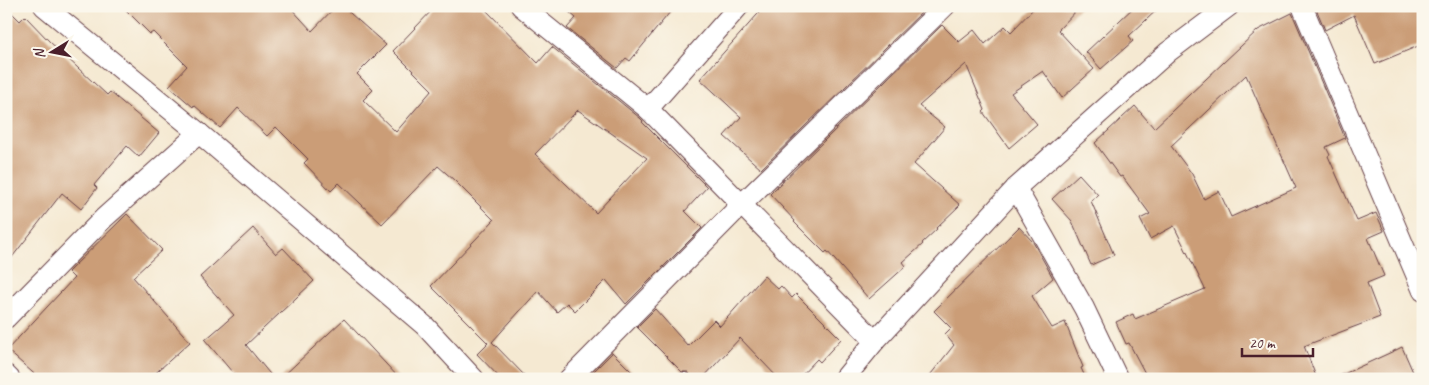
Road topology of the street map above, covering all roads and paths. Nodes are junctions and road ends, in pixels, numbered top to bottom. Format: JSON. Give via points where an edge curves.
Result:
{"nodes":[{"id":1,"x":44,"y":6,"type":"edge"},
{"id":2,"x":521,"y":6,"type":"edge"},
{"id":3,"x":739,"y":6,"type":"edge"},
{"id":4,"x":945,"y":6,"type":"edge"},
{"id":5,"x":1228,"y":6,"type":"edge"},
{"id":6,"x":1302,"y":6,"type":"edge"},
{"id":7,"x":648,"y":109,"type":"junction"},
{"id":8,"x":199,"y":133,"type":"junction"},
{"id":9,"x":1016,"y":188,"type":"junction"},
{"id":10,"x":741,"y":205,"type":"junction"},
{"id":11,"x":1423,"y":290,"type":"edge"},
{"id":12,"x":6,"y":318,"type":"edge"},
{"id":13,"x":875,"y":341,"type":"junction"},
{"id":14,"x":6,"y":375,"type":"edge"},
{"id":15,"x":10,"y":379,"type":"edge"},
{"id":16,"x":474,"y":379,"type":"edge"},
{"id":17,"x":569,"y":379,"type":"edge"},
{"id":18,"x":844,"y":379,"type":"edge"},
{"id":19,"x":1118,"y":379,"type":"edge"}],
"edges":[{"from":1,"to":8,"type":"street"},
{"from":2,"to":7,"type":"street"},
{"from":3,"to":7,"type":"street"},
{"from":4,"to":10,"type":"street"},
{"from":5,"to":9,"type":"street","via":[[1168,52]]},
{"from":6,"to":11,"type":"street"},
{"from":7,"to":10,"type":"street"},
{"from":8,"to":12,"type":"street","via":[[104,218]]},
{"from":8,"to":16,"type":"street","via":[[425,326]]},
{"from":9,"to":13,"type":"street"},
{"from":9,"to":19,"type":"street","via":[[1084,308]]},
{"from":10,"to":13,"type":"street"},
{"from":10,"to":17,"type":"street"},
{"from":13,"to":18,"type":"street"},
{"from":14,"to":15,"type":"street"}]}
